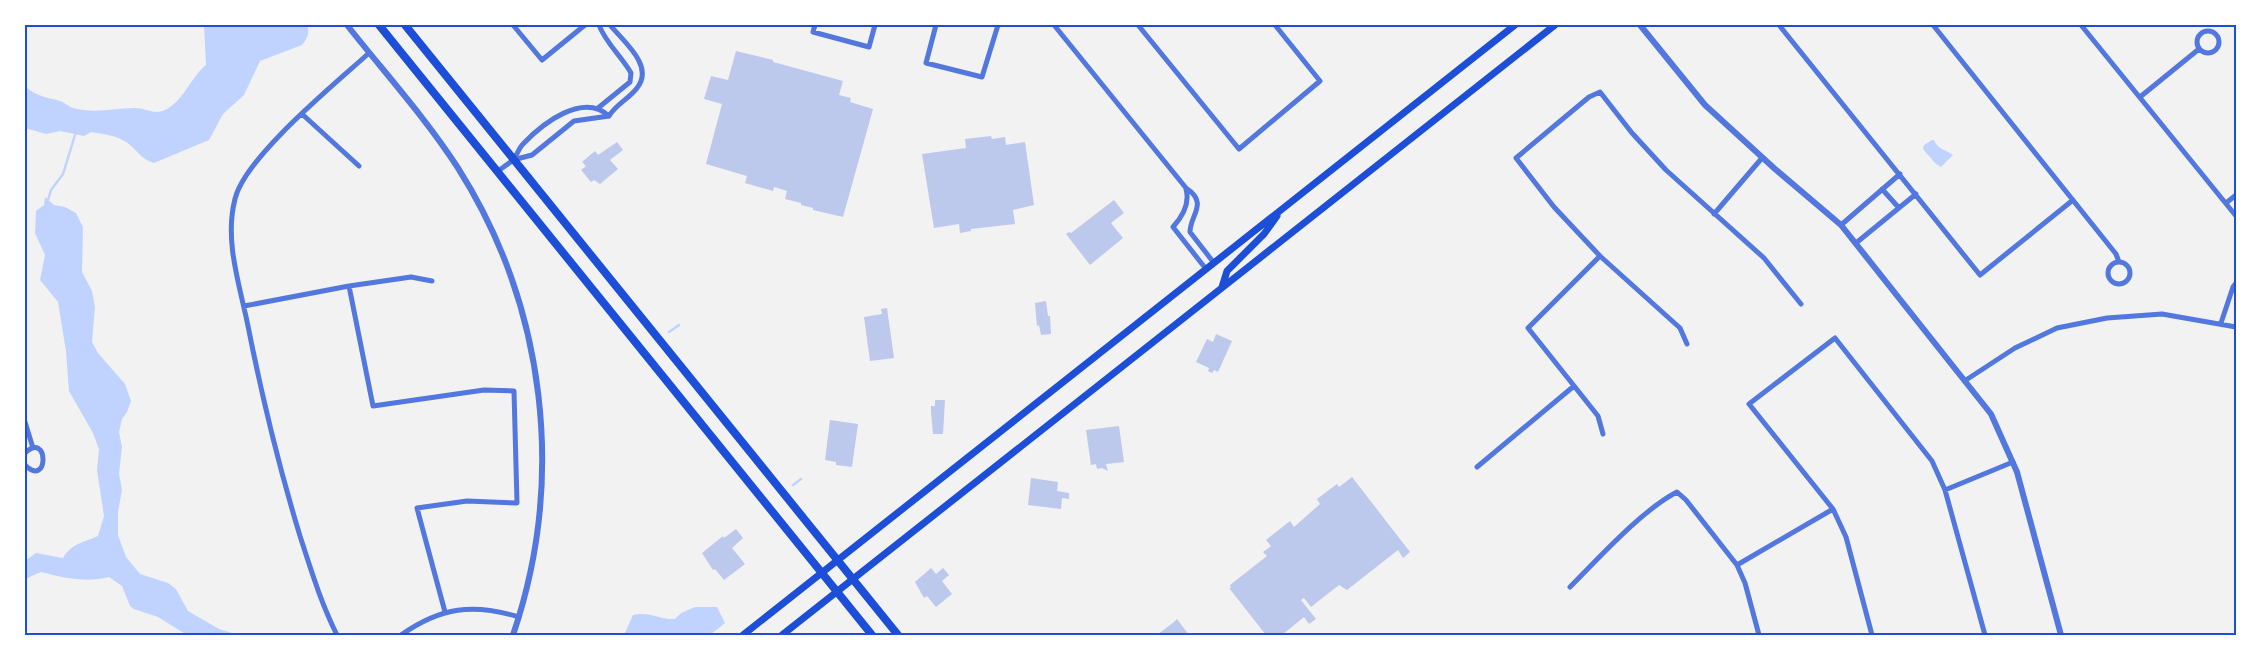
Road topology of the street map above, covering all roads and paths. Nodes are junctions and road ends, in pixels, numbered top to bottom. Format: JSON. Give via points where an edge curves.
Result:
{"nodes":[{"id":1,"x":347,"y":25,"type":"edge"},
{"id":2,"x":379,"y":25,"type":"edge"},
{"id":3,"x":405,"y":25,"type":"edge"},
{"id":4,"x":513,"y":25,"type":"edge"},
{"id":5,"x":585,"y":25,"type":"edge"},
{"id":6,"x":599,"y":25,"type":"edge"},
{"id":7,"x":610,"y":25,"type":"edge"},
{"id":8,"x":815,"y":25,"type":"edge"},
{"id":9,"x":875,"y":25,"type":"edge"},
{"id":10,"x":936,"y":25,"type":"edge"},
{"id":11,"x":998,"y":25,"type":"edge"},
{"id":12,"x":1054,"y":25,"type":"edge"},
{"id":13,"x":1138,"y":25,"type":"edge"},
{"id":14,"x":1275,"y":25,"type":"edge"},
{"id":15,"x":1515,"y":25,"type":"edge"},
{"id":16,"x":1555,"y":25,"type":"edge"},
{"id":17,"x":1640,"y":25,"type":"edge"},
{"id":18,"x":1780,"y":25,"type":"edge"},
{"id":19,"x":1933,"y":25,"type":"edge"},
{"id":20,"x":2081,"y":25,"type":"edge"},
{"id":21,"x":2199,"y":49,"type":"junction"},
{"id":22,"x":369,"y":53,"type":"junction"},
{"id":23,"x":2140,"y":97,"type":"junction"},
{"id":24,"x":598,"y":108,"type":"junction"},
{"id":25,"x":302,"y":114,"type":"junction"},
{"id":26,"x":609,"y":116,"type":"junction"},
{"id":27,"x":1762,"y":158,"type":"junction"},
{"id":28,"x":513,"y":160,"type":"junction"},
{"id":29,"x":359,"y":166,"type":"dead end"},
{"id":30,"x":497,"y":172,"type":"junction"},
{"id":31,"x":1900,"y":174,"type":"junction"},
{"id":32,"x":1186,"y":188,"type":"junction"},
{"id":33,"x":1882,"y":189,"type":"junction"},
{"id":34,"x":1916,"y":194,"type":"junction"},
{"id":35,"x":2236,"y":195,"type":"edge"},
{"id":36,"x":2073,"y":200,"type":"junction"},
{"id":37,"x":2226,"y":203,"type":"junction"},
{"id":38,"x":1282,"y":208,"type":"junction"},
{"id":39,"x":1899,"y":208,"type":"junction"},
{"id":40,"x":1714,"y":214,"type":"junction"},
{"id":41,"x":2236,"y":216,"type":"edge"},
{"id":42,"x":1841,"y":225,"type":"junction"},
{"id":43,"x":1856,"y":243,"type":"junction"},
{"id":44,"x":1600,"y":256,"type":"junction"},
{"id":45,"x":2119,"y":262,"type":"junction"},
{"id":46,"x":1214,"y":263,"type":"junction"},
{"id":47,"x":1206,"y":268,"type":"junction"},
{"id":48,"x":432,"y":281,"type":"dead end"},
{"id":49,"x":2236,"y":283,"type":"edge"},
{"id":50,"x":349,"y":286,"type":"junction"},
{"id":51,"x":1222,"y":288,"type":"junction"},
{"id":52,"x":1801,"y":304,"type":"dead end"},
{"id":53,"x":244,"y":306,"type":"junction"},
{"id":54,"x":2221,"y":323,"type":"junction"},
{"id":55,"x":2236,"y":327,"type":"edge"},
{"id":56,"x":1687,"y":344,"type":"dead end"},
{"id":57,"x":1966,"y":380,"type":"junction"},
{"id":58,"x":1574,"y":386,"type":"junction"},
{"id":59,"x":25,"y":422,"type":"edge"},
{"id":60,"x":1603,"y":434,"type":"dead end"},
{"id":61,"x":33,"y":448,"type":"junction"},
{"id":62,"x":25,"y":453,"type":"edge"},
{"id":63,"x":2013,"y":462,"type":"junction"},
{"id":64,"x":25,"y":465,"type":"edge"},
{"id":65,"x":1477,"y":468,"type":"dead end"},
{"id":66,"x":1945,"y":490,"type":"junction"},
{"id":67,"x":1833,"y":509,"type":"junction"},
{"id":68,"x":837,"y":560,"type":"junction"},
{"id":69,"x":1737,"y":565,"type":"junction"},
{"id":70,"x":822,"y":573,"type":"junction"},
{"id":71,"x":852,"y":579,"type":"junction"},
{"id":72,"x":1570,"y":587,"type":"dead end"},
{"id":73,"x":837,"y":592,"type":"junction"},
{"id":74,"x":446,"y":612,"type":"junction"},
{"id":75,"x":519,"y":617,"type":"junction"},
{"id":76,"x":337,"y":635,"type":"edge"},
{"id":77,"x":401,"y":635,"type":"edge"},
{"id":78,"x":513,"y":635,"type":"edge"},
{"id":79,"x":743,"y":635,"type":"edge"},
{"id":80,"x":782,"y":635,"type":"edge"},
{"id":81,"x":872,"y":635,"type":"edge"},
{"id":82,"x":898,"y":635,"type":"edge"},
{"id":83,"x":1759,"y":635,"type":"edge"},
{"id":84,"x":1872,"y":635,"type":"edge"},
{"id":85,"x":1985,"y":635,"type":"edge"},
{"id":86,"x":2061,"y":635,"type":"edge"}],
"edges":[{"from":1,"to":22,"type":"street"},
{"from":2,"to":30,"type":"main road"},
{"from":3,"to":28,"type":"main road"},
{"from":4,"to":5,"type":"street","via":[[542,60]]},
{"from":6,"to":24,"type":"street","via":[[631,73],[630,82]]},
{"from":7,"to":26,"type":"street","via":[[640,61],[643,70],[637,89]]},
{"from":8,"to":9,"type":"street","via":[[813,32],[869,47]]},
{"from":10,"to":11,"type":"street","via":[[926,63],[982,77]]},
{"from":12,"to":32,"type":"street"},
{"from":13,"to":14,"type":"street","via":[[1239,149],[1320,81]]},
{"from":15,"to":38,"type":"main road"},
{"from":16,"to":51,"type":"main road"},
{"from":17,"to":27,"type":"street","via":[[1705,105]]},
{"from":18,"to":31,"type":"street"},
{"from":19,"to":36,"type":"street"},
{"from":20,"to":23,"type":"street"},
{"from":21,"to":21,"type":"street","via":[[2206,53],[2214,52],[2219,45],[2215,34],[2207,31],[2200,34]]},
{"from":21,"to":23,"type":"street"},
{"from":22,"to":25,"type":"street"},
{"from":22,"to":75,"type":"street","via":[[428,126],[467,183],[504,259],[524,317],[541,410],[543,470],[538,530]]},
{"from":23,"to":37,"type":"street"},
{"from":24,"to":26,"type":"street"},
{"from":24,"to":28,"type":"street","via":[[588,106],[563,113],[522,144]]},
{"from":25,"to":29,"type":"street"},
{"from":25,"to":53,"type":"street","via":[[251,167],[235,199],[230,238]]},
{"from":26,"to":28,"type":"street","via":[[574,121],[532,155]]},
{"from":27,"to":40,"type":"street"},
{"from":27,"to":42,"type":"street"},
{"from":28,"to":30,"type":"street"},
{"from":28,"to":68,"type":"main road"},
{"from":30,"to":70,"type":"main road"},
{"from":31,"to":33,"type":"street"},
{"from":31,"to":34,"type":"street"},
{"from":32,"to":46,"type":"street","via":[[1194,195],[1198,206],[1190,232]]},
{"from":32,"to":47,"type":"street","via":[[1188,194],[1183,215],[1173,227]]},
{"from":33,"to":39,"type":"street"},
{"from":33,"to":42,"type":"street"},
{"from":34,"to":36,"type":"street","via":[[1980,276]]},
{"from":34,"to":39,"type":"street"},
{"from":35,"to":37,"type":"street"},
{"from":36,"to":45,"type":"street"},
{"from":37,"to":41,"type":"street"},
{"from":38,"to":46,"type":"main road"},
{"from":38,"to":51,"type":"main road","via":[[1264,234],[1227,271]]},
{"from":39,"to":43,"type":"street"},
{"from":40,"to":44,"type":"street","via":[[1666,170],[1600,92],[1589,97],[1516,158],[1554,207]]},
{"from":40,"to":52,"type":"street","via":[[1764,258]]},
{"from":42,"to":43,"type":"street"},
{"from":43,"to":57,"type":"street"},
{"from":44,"to":56,"type":"street","via":[[1680,328]]},
{"from":44,"to":58,"type":"street","via":[[1528,328]]},
{"from":45,"to":45,"type":"street","via":[[2110,267],[2108,275],[2112,282],[2120,284],[2127,281],[2130,273],[2128,266]]},
{"from":46,"to":47,"type":"main road"},
{"from":47,"to":68,"type":"main road"},
{"from":48,"to":50,"type":"street","via":[[411,277]]},
{"from":49,"to":54,"type":"street"},
{"from":50,"to":53,"type":"street"},
{"from":50,"to":74,"type":"street","via":[[373,406],[484,390],[514,391],[518,503],[467,501],[417,508]]},
{"from":51,"to":71,"type":"main road"},
{"from":53,"to":76,"type":"street","via":[[288,496],[321,603]]},
{"from":54,"to":55,"type":"street"},
{"from":54,"to":57,"type":"street","via":[[2160,314],[2109,317],[2057,328],[2015,348]]},
{"from":57,"to":63,"type":"street","via":[[1992,414]]},
{"from":58,"to":60,"type":"street","via":[[1598,416]]},
{"from":58,"to":65,"type":"street"},
{"from":59,"to":61,"type":"street"},
{"from":61,"to":62,"type":"street"},
{"from":61,"to":64,"type":"street","via":[[42,453],[44,463],[37,470]]},
{"from":63,"to":66,"type":"street"},
{"from":63,"to":86,"type":"street"},
{"from":66,"to":67,"type":"street","via":[[1932,461],[1835,338],[1748,404]]},
{"from":66,"to":85,"type":"street"},
{"from":67,"to":69,"type":"street"},
{"from":67,"to":84,"type":"street","via":[[1846,536]]},
{"from":68,"to":70,"type":"main road"},
{"from":68,"to":71,"type":"main road"},
{"from":69,"to":72,"type":"street","via":[[1677,492],[1623,535]]},
{"from":69,"to":83,"type":"street"},
{"from":70,"to":73,"type":"main road"},
{"from":70,"to":79,"type":"main road"},
{"from":71,"to":73,"type":"main road"},
{"from":71,"to":82,"type":"main road"},
{"from":73,"to":80,"type":"main road"},
{"from":73,"to":81,"type":"main road"},
{"from":74,"to":75,"type":"street","via":[[480,608]]},
{"from":74,"to":77,"type":"street"},
{"from":75,"to":78,"type":"street"}]}
